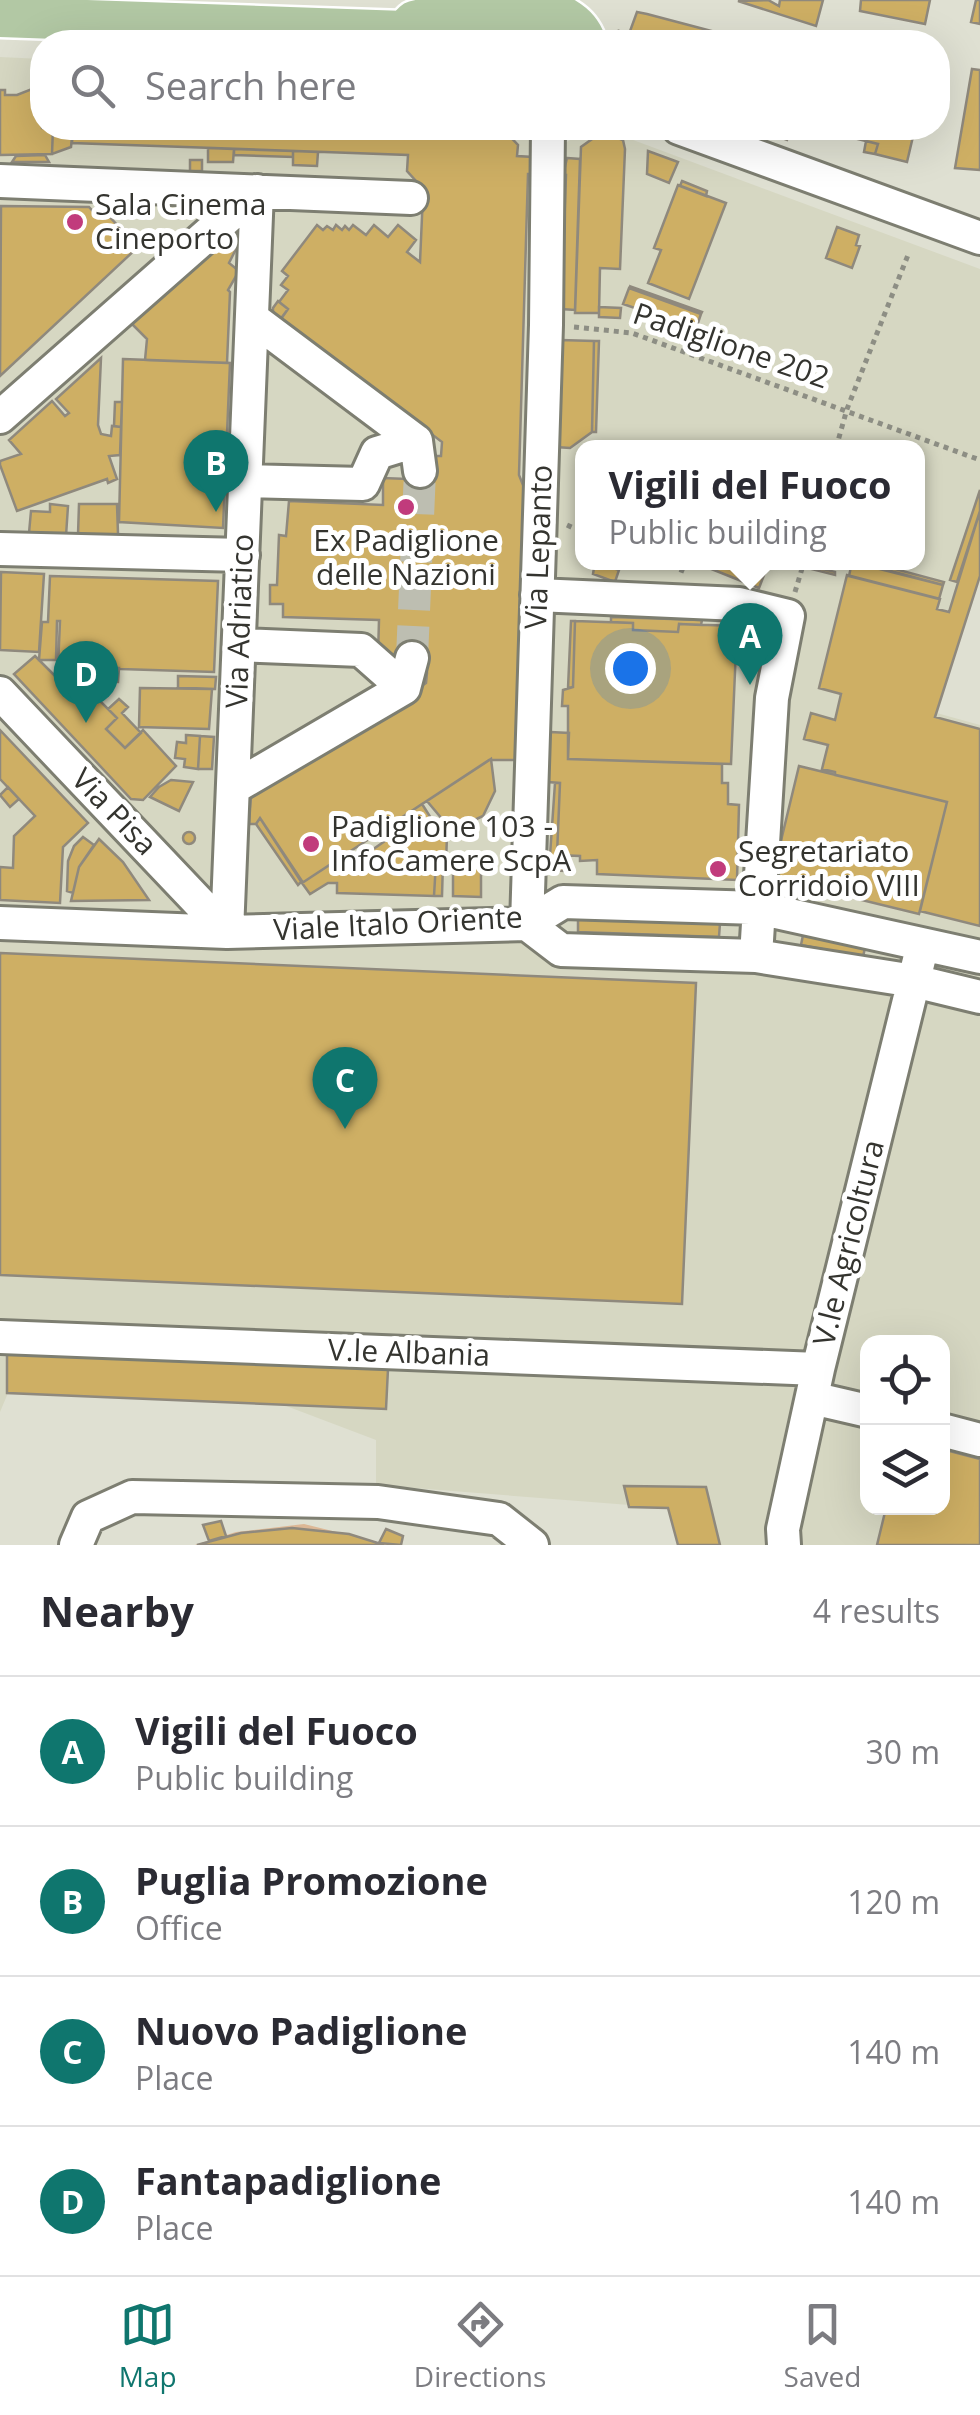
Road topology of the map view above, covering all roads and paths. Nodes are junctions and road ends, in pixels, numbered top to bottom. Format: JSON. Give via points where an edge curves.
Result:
{"nodes":[{"id":1,"x":511,"y":14,"type":"edge"},
{"id":2,"x":0,"y":17,"type":"edge"},
{"id":3,"x":265,"y":30,"type":"edge"},
{"id":4,"x":410,"y":30,"type":"edge"},
{"id":5,"x":580,"y":30,"type":"edge"},
{"id":6,"x":548,"y":140,"type":"edge"},
{"id":7,"x":712,"y":140,"type":"edge"},
{"id":8,"x":0,"y":181,"type":"edge"},
{"id":9,"x":258,"y":192,"type":"junction"},
{"id":10,"x":410,"y":198,"type":"dead end"},
{"id":11,"x":980,"y":238,"type":"edge"},
{"id":12,"x":908,"y":255,"type":"dead end"},
{"id":13,"x":252,"y":318,"type":"junction"},
{"id":14,"x":600,"y":328,"type":"dead end"},
{"id":15,"x":846,"y":409,"type":"junction"},
{"id":16,"x":0,"y":416,"type":"edge"},
{"id":17,"x":838,"y":440,"type":"edge"},
{"id":18,"x":980,"y":460,"type":"edge"},
{"id":19,"x":246,"y":480,"type":"junction"},
{"id":20,"x":0,"y":549,"type":"edge"},
{"id":21,"x":242,"y":555,"type":"junction"},
{"id":22,"x":537,"y":595,"type":"junction"},
{"id":23,"x":239,"y":645,"type":"junction"},
{"id":24,"x":0,"y":694,"type":"edge"},
{"id":25,"x":233,"y":788,"type":"junction"},
{"id":26,"x":758,"y":908,"type":"junction"},
{"id":27,"x":0,"y":922,"type":"edge"},
{"id":28,"x":526,"y":924,"type":"junction"},
{"id":29,"x":227,"y":932,"type":"junction"},
{"id":30,"x":923,"y":942,"type":"junction"},
{"id":31,"x":756,"y":956,"type":"junction"},
{"id":32,"x":980,"y":956,"type":"edge"},
{"id":33,"x":914,"y":981,"type":"junction"},
{"id":34,"x":980,"y":997,"type":"edge"},
{"id":35,"x":0,"y":1337,"type":"edge"},
{"id":36,"x":815,"y":1384,"type":"junction"},
{"id":37,"x":860,"y":1408,"type":"edge"},
{"id":38,"x":950,"y":1432,"type":"edge"},
{"id":39,"x":980,"y":1440,"type":"edge"},
{"id":40,"x":76,"y":1545,"type":"edge"},
{"id":41,"x":532,"y":1545,"type":"edge"},
{"id":42,"x":784,"y":1545,"type":"edge"}],
"edges":[{"from":1,"to":4,"type":"main road","via":[[426,18]]},
{"from":1,"to":5,"type":"main road","via":[[542,0],[574,16]]},
{"from":2,"to":3,"type":"main road"},
{"from":6,"to":22,"type":"street","name":"Via Lepanto"},
{"from":7,"to":11,"type":"street"},
{"from":8,"to":9,"type":"street"},
{"from":9,"to":10,"type":"street"},
{"from":9,"to":13,"type":"street","name":"Via Adriatico"},
{"from":9,"to":16,"type":"street"},
{"from":12,"to":15,"type":"path","name":"Padiglione 202"},
{"from":13,"to":19,"type":"street","name":"Via Adriatico"},
{"from":13,"to":19,"type":"street","via":[[418,456],[377,453],[363,484]]},
{"from":14,"to":15,"type":"path","name":"Padiglione 202","via":[[632,333]]},
{"from":15,"to":17,"type":"path","name":"Padiglione 202"},
{"from":15,"to":18,"type":"path","name":"Padiglione 202"},
{"from":19,"to":21,"type":"street","name":"Via Adriatico"},
{"from":20,"to":21,"type":"street"},
{"from":21,"to":23,"type":"street","name":"Via Adriatico"},
{"from":22,"to":26,"type":"street","via":[[740,604],[788,616],[772,698]]},
{"from":22,"to":28,"type":"street","name":"Via Lepanto"},
{"from":23,"to":25,"type":"street","name":"Via Adriatico"},
{"from":23,"to":25,"type":"street","via":[[361,650],[408,673]]},
{"from":24,"to":29,"type":"street","name":"Via Pisa"},
{"from":25,"to":29,"type":"street","name":"Via Adriatico"},
{"from":26,"to":28,"type":"street","name":"Viale Italo Oriente","via":[[563,902]]},
{"from":26,"to":30,"type":"street","name":"Viale Italo Oriente"},
{"from":26,"to":31,"type":"street"},
{"from":27,"to":29,"type":"street","name":"Viale Italo Oriente"},
{"from":28,"to":29,"type":"street","name":"Viale Italo Oriente"},
{"from":28,"to":31,"type":"street","name":"Viale Italo Oriente","via":[[561,950]]},
{"from":30,"to":32,"type":"street","name":"Viale Italo Oriente"},
{"from":30,"to":33,"type":"street","name":"V.le Agricoltura"},
{"from":31,"to":33,"type":"street","name":"Viale Italo Oriente"},
{"from":33,"to":34,"type":"street","name":"Viale Italo Oriente"},
{"from":33,"to":36,"type":"street","name":"V.le Agricoltura"},
{"from":35,"to":36,"type":"street","name":"V.le Albania"},
{"from":36,"to":37,"type":"street","name":"V.le Albania"},
{"from":36,"to":42,"type":"street","name":"V.le Agricoltura"},
{"from":38,"to":39,"type":"street"},
{"from":40,"to":41,"type":"street","via":[[88,1517],[132,1496],[378,1502],[499,1519]]}]}
